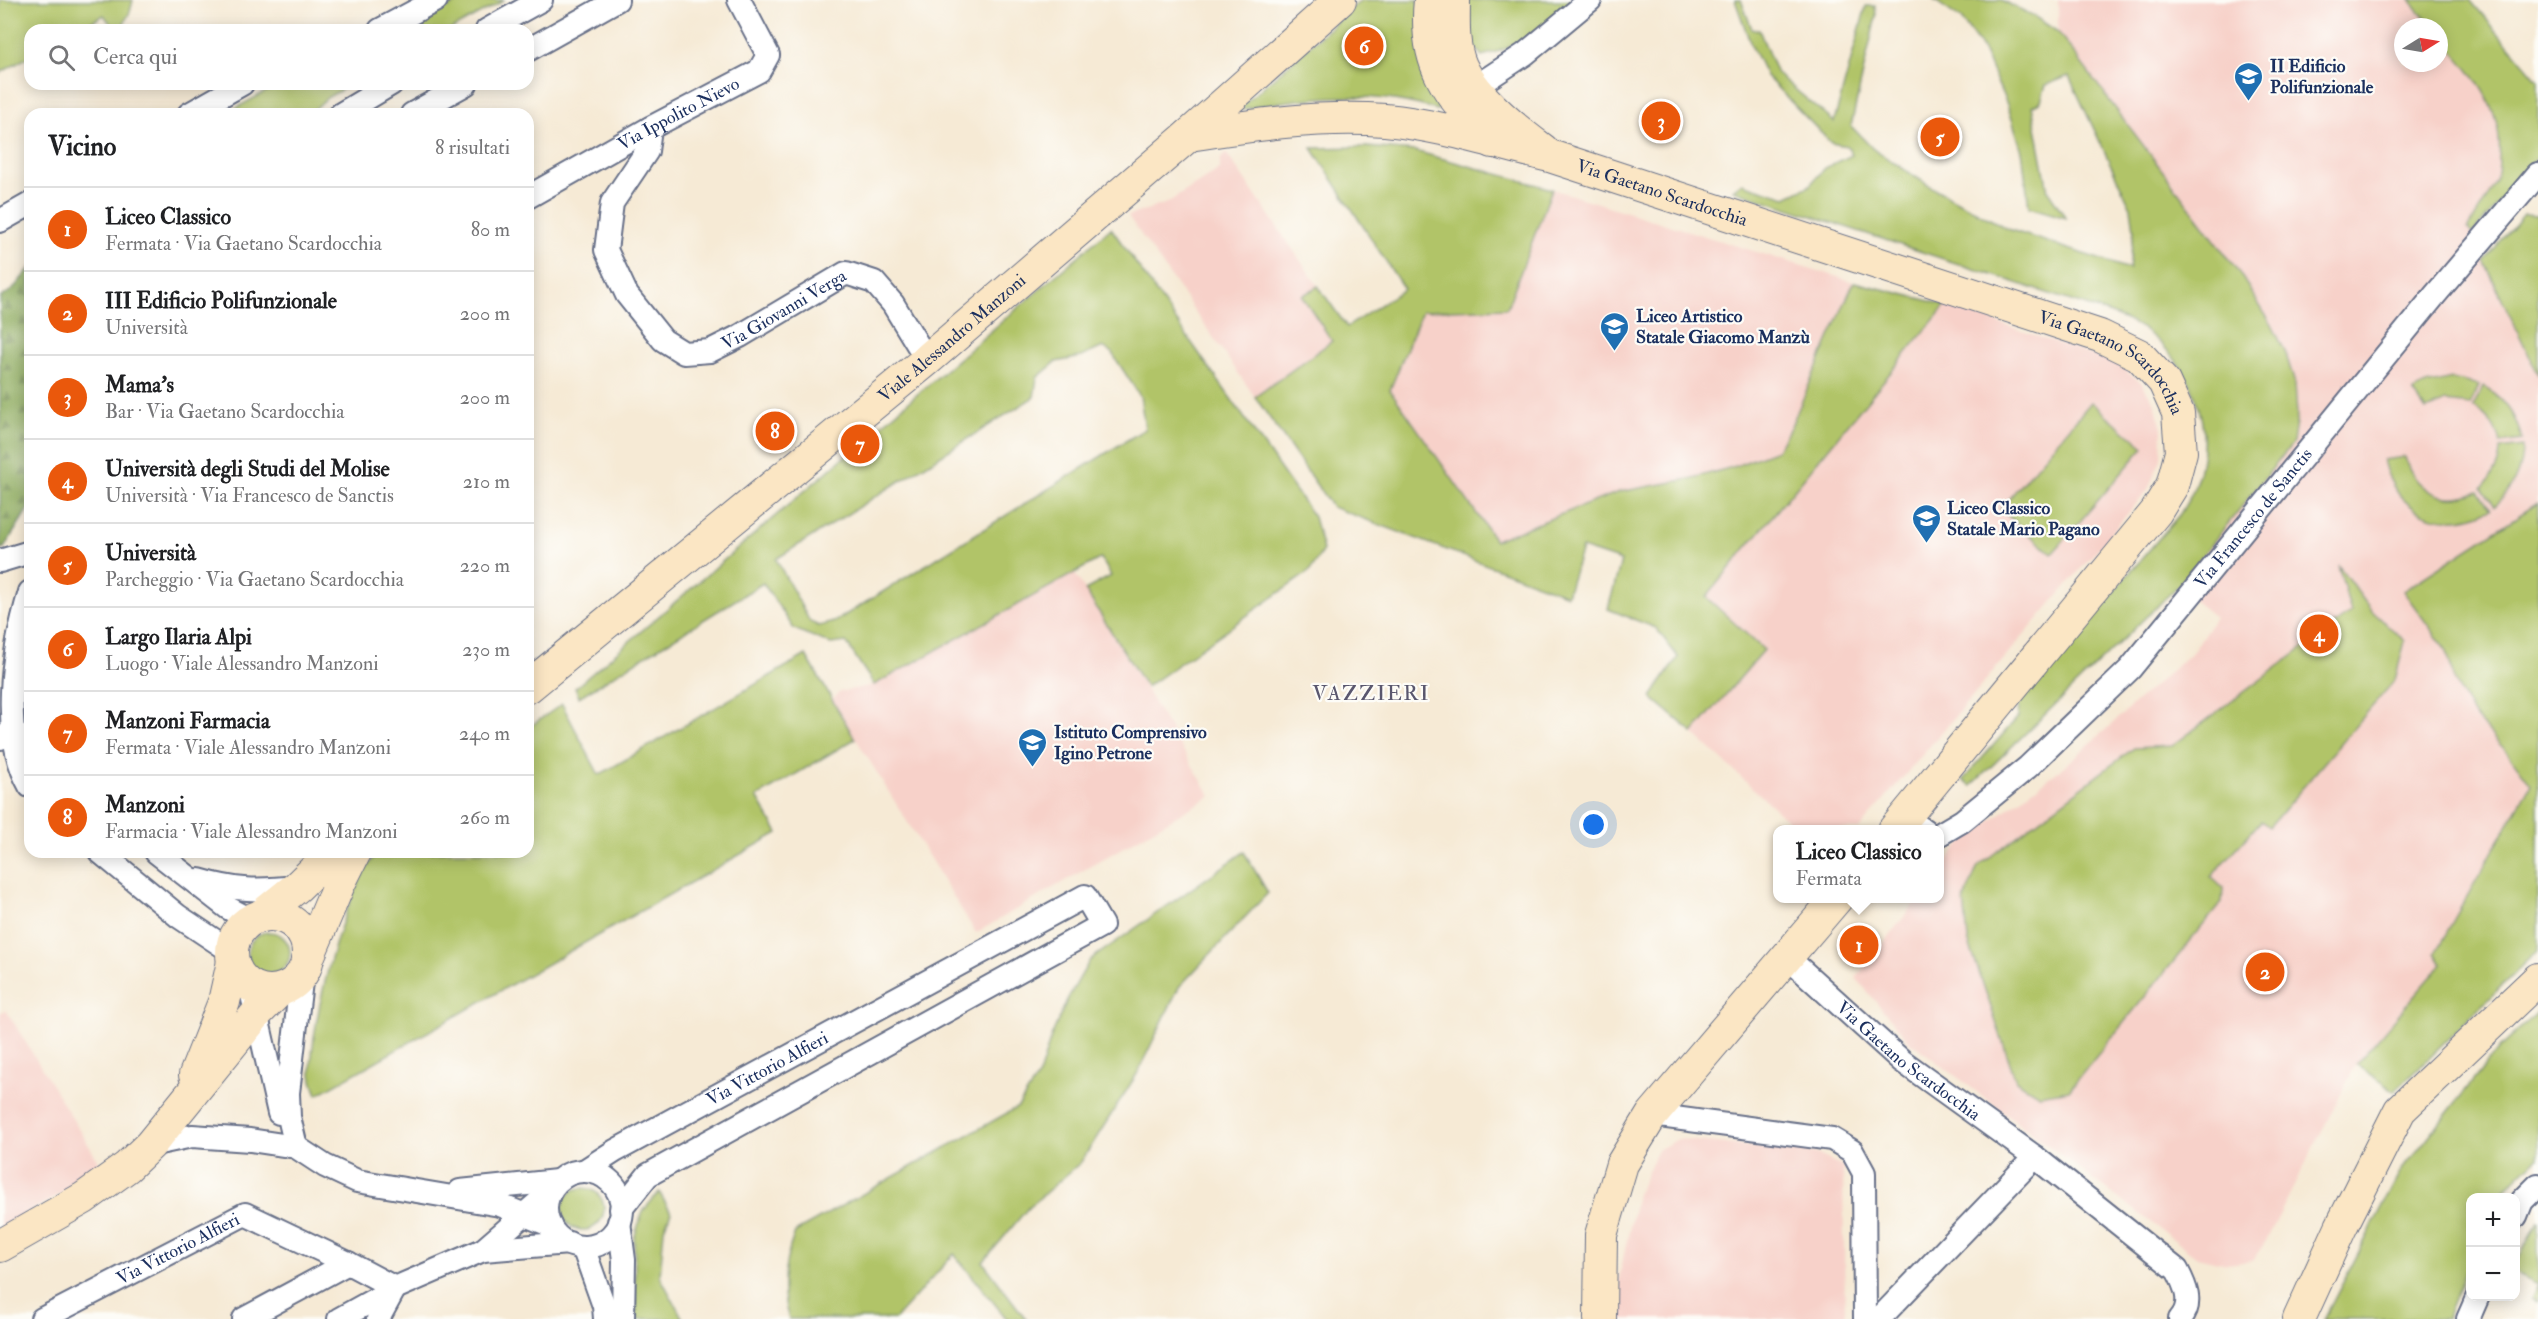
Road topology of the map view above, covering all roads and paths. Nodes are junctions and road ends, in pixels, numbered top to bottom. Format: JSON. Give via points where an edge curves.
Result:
{"nodes":[{"id":1,"x":436,"y":0,"type":"edge"},
{"id":2,"x":541,"y":0,"type":"edge"},
{"id":3,"x":617,"y":0,"type":"edge"},
{"id":4,"x":739,"y":0,"type":"edge"},
{"id":5,"x":1340,"y":0,"type":"edge"},
{"id":6,"x":1430,"y":0,"type":"edge"},
{"id":7,"x":1454,"y":0,"type":"edge"},
{"id":8,"x":1590,"y":0,"type":"edge"},
{"id":9,"x":391,"y":24,"type":"edge"},
{"id":10,"x":498,"y":24,"type":"edge"},
{"id":11,"x":534,"y":47,"type":"edge"},
{"id":12,"x":231,"y":90,"type":"edge"},
{"id":13,"x":385,"y":90,"type":"edge"},
{"id":14,"x":455,"y":90,"type":"edge"},
{"id":15,"x":1467,"y":96,"type":"junction"},
{"id":16,"x":367,"y":107,"type":"edge"},
{"id":17,"x":200,"y":108,"type":"edge"},
{"id":18,"x":423,"y":108,"type":"edge"},
{"id":19,"x":650,"y":128,"type":"junction"},
{"id":20,"x":1189,"y":135,"type":"junction"},
{"id":21,"x":1493,"y":142,"type":"junction"},
{"id":22,"x":1550,"y":156,"type":"junction"},
{"id":23,"x":2538,"y":174,"type":"edge"},
{"id":24,"x":534,"y":194,"type":"edge"},
{"id":25,"x":24,"y":207,"type":"edge"},
{"id":26,"x":0,"y":221,"type":"edge"},
{"id":27,"x":927,"y":360,"type":"junction"},
{"id":28,"x":24,"y":554,"type":"edge"},
{"id":29,"x":0,"y":561,"type":"edge"},
{"id":30,"x":24,"y":623,"type":"edge"},
{"id":31,"x":534,"y":682,"type":"edge"},
{"id":32,"x":3,"y":736,"type":"edge"},
{"id":33,"x":24,"y":738,"type":"edge"},
{"id":34,"x":22,"y":775,"type":"edge"},
{"id":35,"x":1908,"y":825,"type":"edge"},
{"id":36,"x":1944,"y":831,"type":"edge"},
{"id":37,"x":107,"y":858,"type":"edge"},
{"id":38,"x":164,"y":858,"type":"edge"},
{"id":39,"x":327,"y":858,"type":"edge"},
{"id":40,"x":352,"y":858,"type":"edge"},
{"id":41,"x":186,"y":876,"type":"junction"},
{"id":42,"x":297,"y":887,"type":"junction"},
{"id":43,"x":1832,"y":903,"type":"edge"},
{"id":44,"x":256,"y":918,"type":"junction"},
{"id":45,"x":1787,"y":957,"type":"junction"},
{"id":46,"x":951,"y":970,"type":"junction"},
{"id":47,"x":266,"y":977,"type":"junction"},
{"id":48,"x":2538,"y":979,"type":"edge"},
{"id":49,"x":967,"y":999,"type":"junction"},
{"id":50,"x":179,"y":1108,"type":"junction"},
{"id":51,"x":1652,"y":1115,"type":"junction"},
{"id":52,"x":150,"y":1145,"type":"junction"},
{"id":53,"x":296,"y":1147,"type":"junction"},
{"id":54,"x":2035,"y":1157,"type":"junction"},
{"id":55,"x":585,"y":1171,"type":"junction"},
{"id":56,"x":2538,"y":1185,"type":"edge"},
{"id":57,"x":553,"y":1187,"type":"junction"},
{"id":58,"x":434,"y":1194,"type":"junction"},
{"id":59,"x":2520,"y":1206,"type":"edge"},
{"id":60,"x":523,"y":1215,"type":"junction"},
{"id":61,"x":620,"y":1216,"type":"junction"},
{"id":62,"x":550,"y":1225,"type":"junction"},
{"id":63,"x":576,"y":1245,"type":"junction"},
{"id":64,"x":0,"y":1246,"type":"edge"},
{"id":65,"x":483,"y":1250,"type":"junction"},
{"id":66,"x":348,"y":1263,"type":"junction"},
{"id":67,"x":395,"y":1288,"type":"junction"},
{"id":68,"x":2476,"y":1301,"type":"edge"},
{"id":69,"x":42,"y":1319,"type":"edge"},
{"id":70,"x":244,"y":1319,"type":"edge"},
{"id":71,"x":339,"y":1319,"type":"edge"},
{"id":72,"x":378,"y":1319,"type":"edge"},
{"id":73,"x":605,"y":1319,"type":"edge"},
{"id":74,"x":623,"y":1319,"type":"edge"},
{"id":75,"x":1600,"y":1319,"type":"edge"},
{"id":76,"x":1865,"y":1319,"type":"edge"},
{"id":77,"x":1879,"y":1319,"type":"edge"},
{"id":78,"x":2180,"y":1319,"type":"edge"},
{"id":79,"x":2299,"y":1319,"type":"edge"},
{"id":80,"x":2468,"y":1319,"type":"edge"}],
"edges":[{"from":1,"to":9,"type":"street"},
{"from":2,"to":10,"type":"street"},
{"from":3,"to":11,"type":"street"},
{"from":4,"to":19,"type":"street","name":"Via Ippolito Nievo","via":[[768,55],[759,71]]},
{"from":5,"to":20,"type":"street","name":"Viale Alessandro Manzoni"},
{"from":6,"to":15,"type":"street","name":"Via Gaetano Scardocchia","via":[[1431,51],[1441,79]]},
{"from":7,"to":15,"type":"street","name":"Via Gaetano Scardocchia","via":[[1454,32]]},
{"from":8,"to":15,"type":"street"},
{"from":12,"to":17,"type":"street"},
{"from":13,"to":16,"type":"street"},
{"from":14,"to":18,"type":"street"},
{"from":15,"to":21,"type":"street","name":"Via Gaetano Scardocchia"},
{"from":15,"to":22,"type":"street","name":"Via Gaetano Scardocchia"},
{"from":19,"to":24,"type":"street","name":"Via Ippolito Nievo"},
{"from":19,"to":27,"type":"street","name":"Via Giovanni Verga","via":[[647,151],[612,203],[606,250],[627,295],[663,340],[684,353],[710,351],[846,273],[874,282],[893,304]]},
{"from":20,"to":21,"type":"street","name":"Via Gaetano Scardocchia","via":[[1304,120],[1384,120]]},
{"from":20,"to":27,"type":"street","name":"Viale Alessandro Manzoni"},
{"from":21,"to":22,"type":"street","name":"Via Gaetano Scardocchia"},
{"from":22,"to":35,"type":"street","name":"Via Gaetano Scardocchia","via":[[2100,336],[2139,355],[2164,382],[2178,413],[2181,452],[2172,486],[2156,512]]},
{"from":23,"to":36,"type":"street","name":"Via Francesco de Sanctis","via":[[2130,669],[2028,767]]},
{"from":25,"to":26,"type":"street"},
{"from":27,"to":31,"type":"street","name":"Viale Alessandro Manzoni"},
{"from":28,"to":29,"type":"street"},
{"from":30,"to":32,"type":"street","via":[[12,650]]},
{"from":32,"to":33,"type":"street"},
{"from":32,"to":34,"type":"street"},
{"from":37,"to":47,"type":"street","via":[[178,916]]},
{"from":38,"to":41,"type":"street"},
{"from":39,"to":42,"type":"street"},
{"from":40,"to":47,"type":"street","via":[[339,884]]},
{"from":41,"to":42,"type":"street","via":[[230,889]]},
{"from":41,"to":44,"type":"street","via":[[228,908]]},
{"from":42,"to":44,"type":"street"},
{"from":43,"to":45,"type":"street"},
{"from":44,"to":47,"type":"street","via":[[237,933]]},
{"from":44,"to":47,"type":"street","via":[[282,917],[296,925],[304,938]]},
{"from":45,"to":51,"type":"street"},
{"from":45,"to":54,"type":"street","name":"Via Gaetano Scardocchia","via":[[1902,1061]]},
{"from":46,"to":49,"type":"street"},
{"from":46,"to":49,"type":"street","name":"Via Vittorio Alfieri","via":[[1085,896],[1102,925]]},
{"from":46,"to":55,"type":"street","name":"Via Vittorio Alfieri","via":[[615,1151]]},
{"from":47,"to":50,"type":"street"},
{"from":47,"to":50,"type":"street","via":[[224,1002]]},
{"from":47,"to":53,"type":"street"},
{"from":47,"to":53,"type":"street","via":[[279,1112]]},
{"from":48,"to":79,"type":"street","via":[[2400,1110]]},
{"from":49,"to":61,"type":"street","name":"Via Vittorio Alfieri","via":[[648,1175]]},
{"from":50,"to":52,"type":"street"},
{"from":51,"to":75,"type":"street","via":[[1622,1164],[1601,1235]]},
{"from":51,"to":76,"type":"street","via":[[1832,1139],[1852,1150],[1864,1173]]},
{"from":52,"to":53,"type":"street","via":[[192,1136]]},
{"from":52,"to":64,"type":"street","via":[[84,1198]]},
{"from":53,"to":58,"type":"street","via":[[357,1181]]},
{"from":54,"to":77,"type":"street"},
{"from":54,"to":78,"type":"street","name":"Via Gaetano Scardocchia","via":[[2177,1270],[2187,1288],[2186,1313]]},
{"from":55,"to":57,"type":"street","via":[[570,1173]]},
{"from":55,"to":61,"type":"street","via":[[611,1182],[619,1195]]},
{"from":56,"to":59,"type":"street"},
{"from":57,"to":58,"type":"street"},
{"from":57,"to":60,"type":"street"},
{"from":57,"to":62,"type":"street","via":[[546,1209]]},
{"from":58,"to":60,"type":"street","via":[[500,1205]]},
{"from":60,"to":62,"type":"street"},
{"from":60,"to":65,"type":"street"},
{"from":61,"to":63,"type":"street","via":[[605,1240]]},
{"from":61,"to":74,"type":"street"},
{"from":62,"to":63,"type":"street","via":[[557,1236]]},
{"from":63,"to":65,"type":"street"},
{"from":63,"to":73,"type":"street","via":[[604,1306]]},
{"from":65,"to":67,"type":"street"},
{"from":66,"to":67,"type":"street","name":"Via Vittorio Alfieri"},
{"from":66,"to":69,"type":"street","name":"Via Vittorio Alfieri","via":[[245,1214]]},
{"from":66,"to":70,"type":"street"},
{"from":67,"to":71,"type":"street"},
{"from":67,"to":72,"type":"street"},
{"from":68,"to":80,"type":"street"}]}
